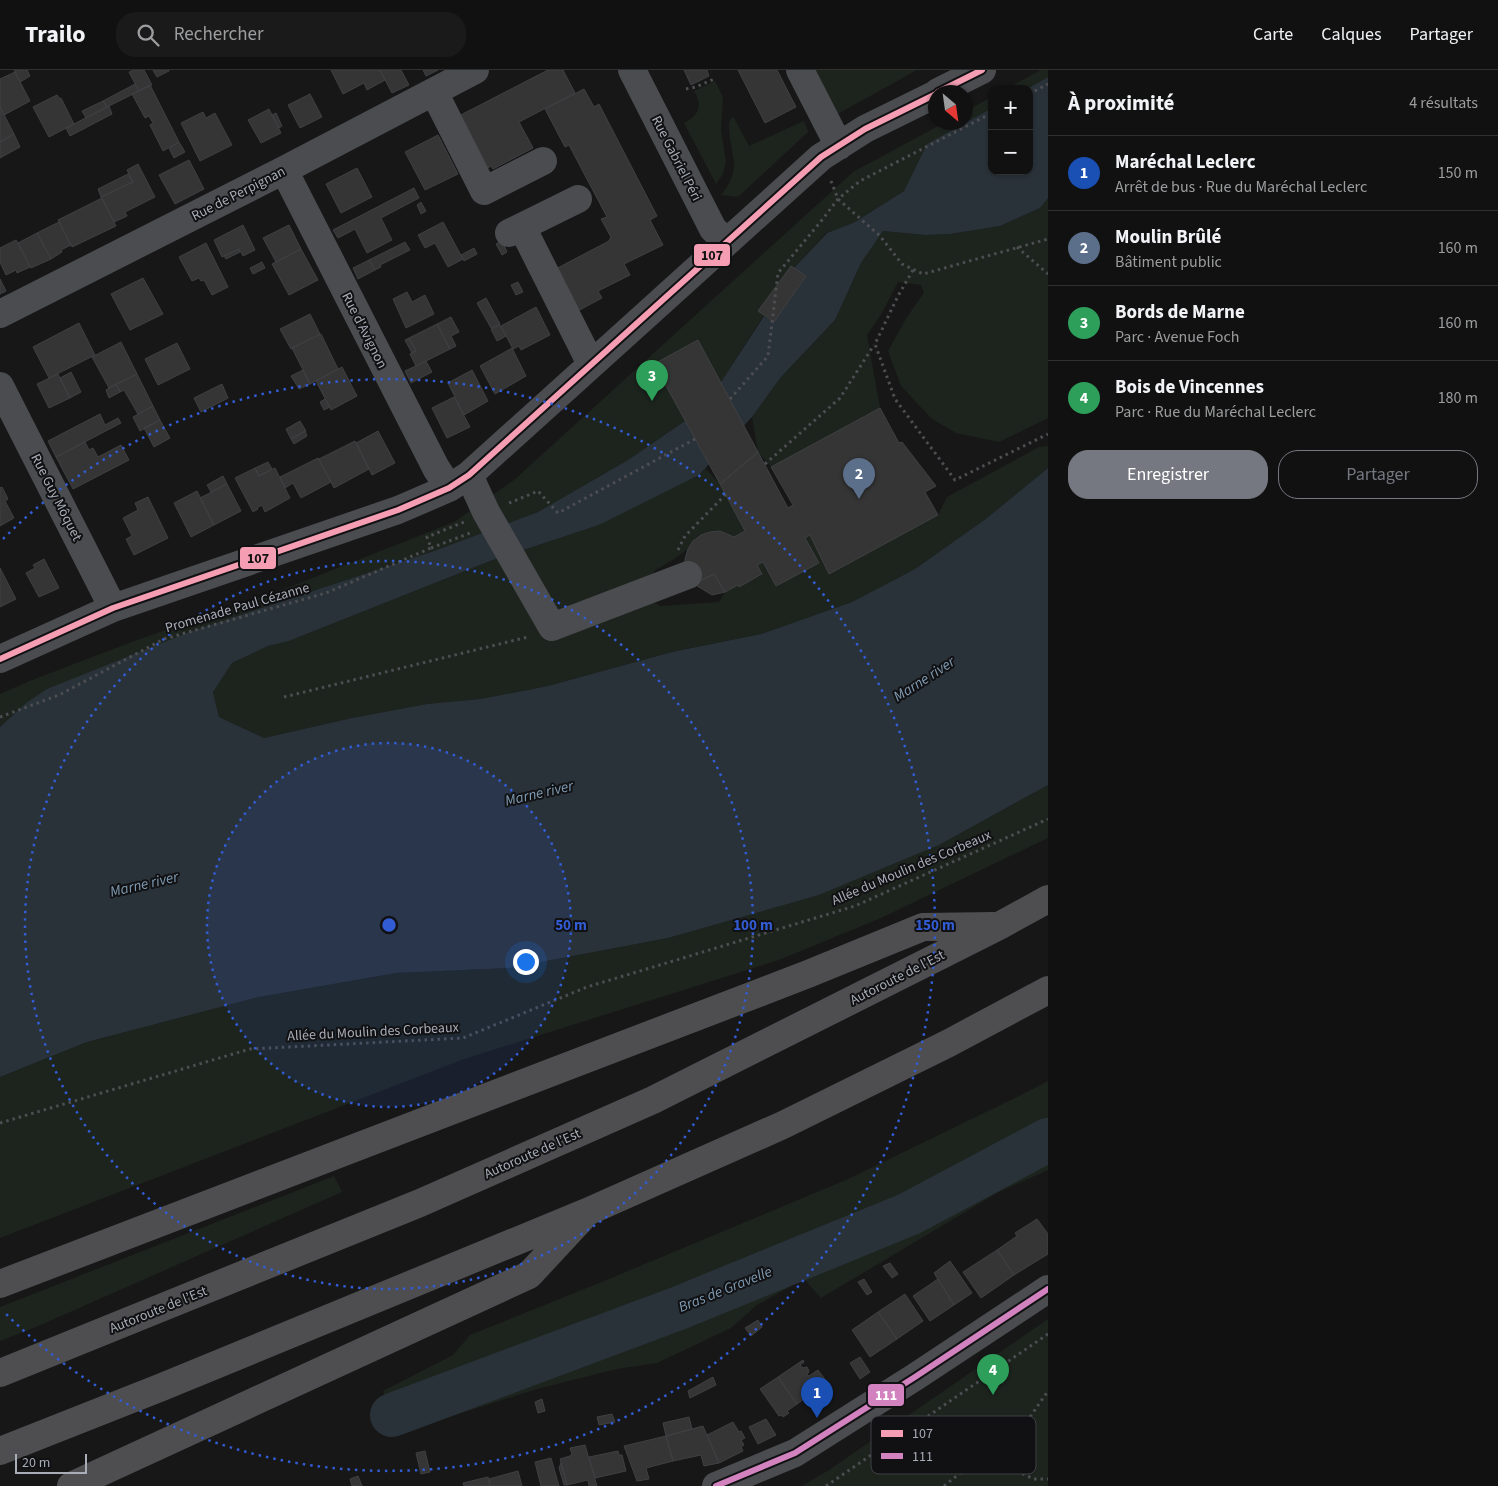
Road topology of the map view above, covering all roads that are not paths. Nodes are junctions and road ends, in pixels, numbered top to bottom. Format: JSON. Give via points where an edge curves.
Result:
{"nodes":[{"id":1,"x":475,"y":70,"type":"edge"},
{"id":2,"x":632,"y":70,"type":"edge"},
{"id":3,"x":800,"y":70,"type":"edge"},
{"id":4,"x":982,"y":70,"type":"edge"},
{"id":5,"x":953,"y":85,"type":"edge"},
{"id":6,"x":434,"y":92,"type":"junction"},
{"id":7,"x":928,"y":98,"type":"edge"},
{"id":8,"x":839,"y":146,"type":"junction"},
{"id":9,"x":543,"y":160,"type":"dead end"},
{"id":10,"x":284,"y":170,"type":"junction"},
{"id":11,"x":578,"y":199,"type":"dead end"},
{"id":12,"x":727,"y":242,"type":"junction"},
{"id":13,"x":0,"y":314,"type":"edge"},
{"id":14,"x":591,"y":364,"type":"junction"},
{"id":15,"x":0,"y":386,"type":"edge"},
{"id":16,"x":459,"y":481,"type":"junction"},
{"id":17,"x":675,"y":580,"type":"road end"},
{"id":18,"x":113,"y":608,"type":"junction"},
{"id":19,"x":0,"y":659,"type":"edge"},
{"id":20,"x":1048,"y":899,"type":"edge"},
{"id":21,"x":999,"y":926,"type":"junction"},
{"id":22,"x":1048,"y":990,"type":"edge"},
{"id":23,"x":587,"y":1212,"type":"junction"},
{"id":24,"x":0,"y":1284,"type":"edge"},
{"id":25,"x":1048,"y":1289,"type":"edge"},
{"id":26,"x":0,"y":1373,"type":"edge"},
{"id":27,"x":0,"y":1451,"type":"edge"},
{"id":28,"x":72,"y":1486,"type":"edge"},
{"id":29,"x":716,"y":1486,"type":"edge"}],
"edges":[{"from":1,"to":6,"type":"street","name":"Rue de Perpignan"},
{"from":2,"to":12,"type":"street","name":"Rue Gabriel Péri","via":[[713,230]]},
{"from":3,"to":8,"type":"street"},
{"from":4,"to":5,"type":"street"},
{"from":6,"to":9,"type":"street","via":[[484,190]]},
{"from":6,"to":10,"type":"street","name":"Rue de Perpignan"},
{"from":7,"to":8,"type":"street"},
{"from":8,"to":12,"type":"street","via":[[822,157]]},
{"from":10,"to":13,"type":"street","name":"Rue de Perpignan"},
{"from":10,"to":16,"type":"street","name":"Rue d'Avignon","via":[[436,468]]},
{"from":11,"to":14,"type":"street","via":[[516,230]]},
{"from":12,"to":14,"type":"street"},
{"from":14,"to":16,"type":"street"},
{"from":15,"to":18,"type":"street","name":"Rue Guy Môquet"},
{"from":16,"to":17,"type":"street","name":"Rue d'Avignon","via":[[475,522],[535,598],[552,627]]},
{"from":16,"to":18,"type":"street","via":[[398,510]]},
{"from":18,"to":19,"type":"street"},
{"from":20,"to":21,"type":"highway","name":"Autoroute de l’Est"},
{"from":21,"to":24,"type":"highway","via":[[923,927],[799,978]]},
{"from":21,"to":26,"type":"highway","name":"Autoroute de l’Est","via":[[653,1100],[420,1203]]},
{"from":22,"to":23,"type":"highway","via":[[782,1125]]},
{"from":23,"to":27,"type":"highway"},
{"from":23,"to":28,"type":"highway","via":[[529,1276]]},
{"from":25,"to":29,"type":"street","via":[[795,1453]]}]}
